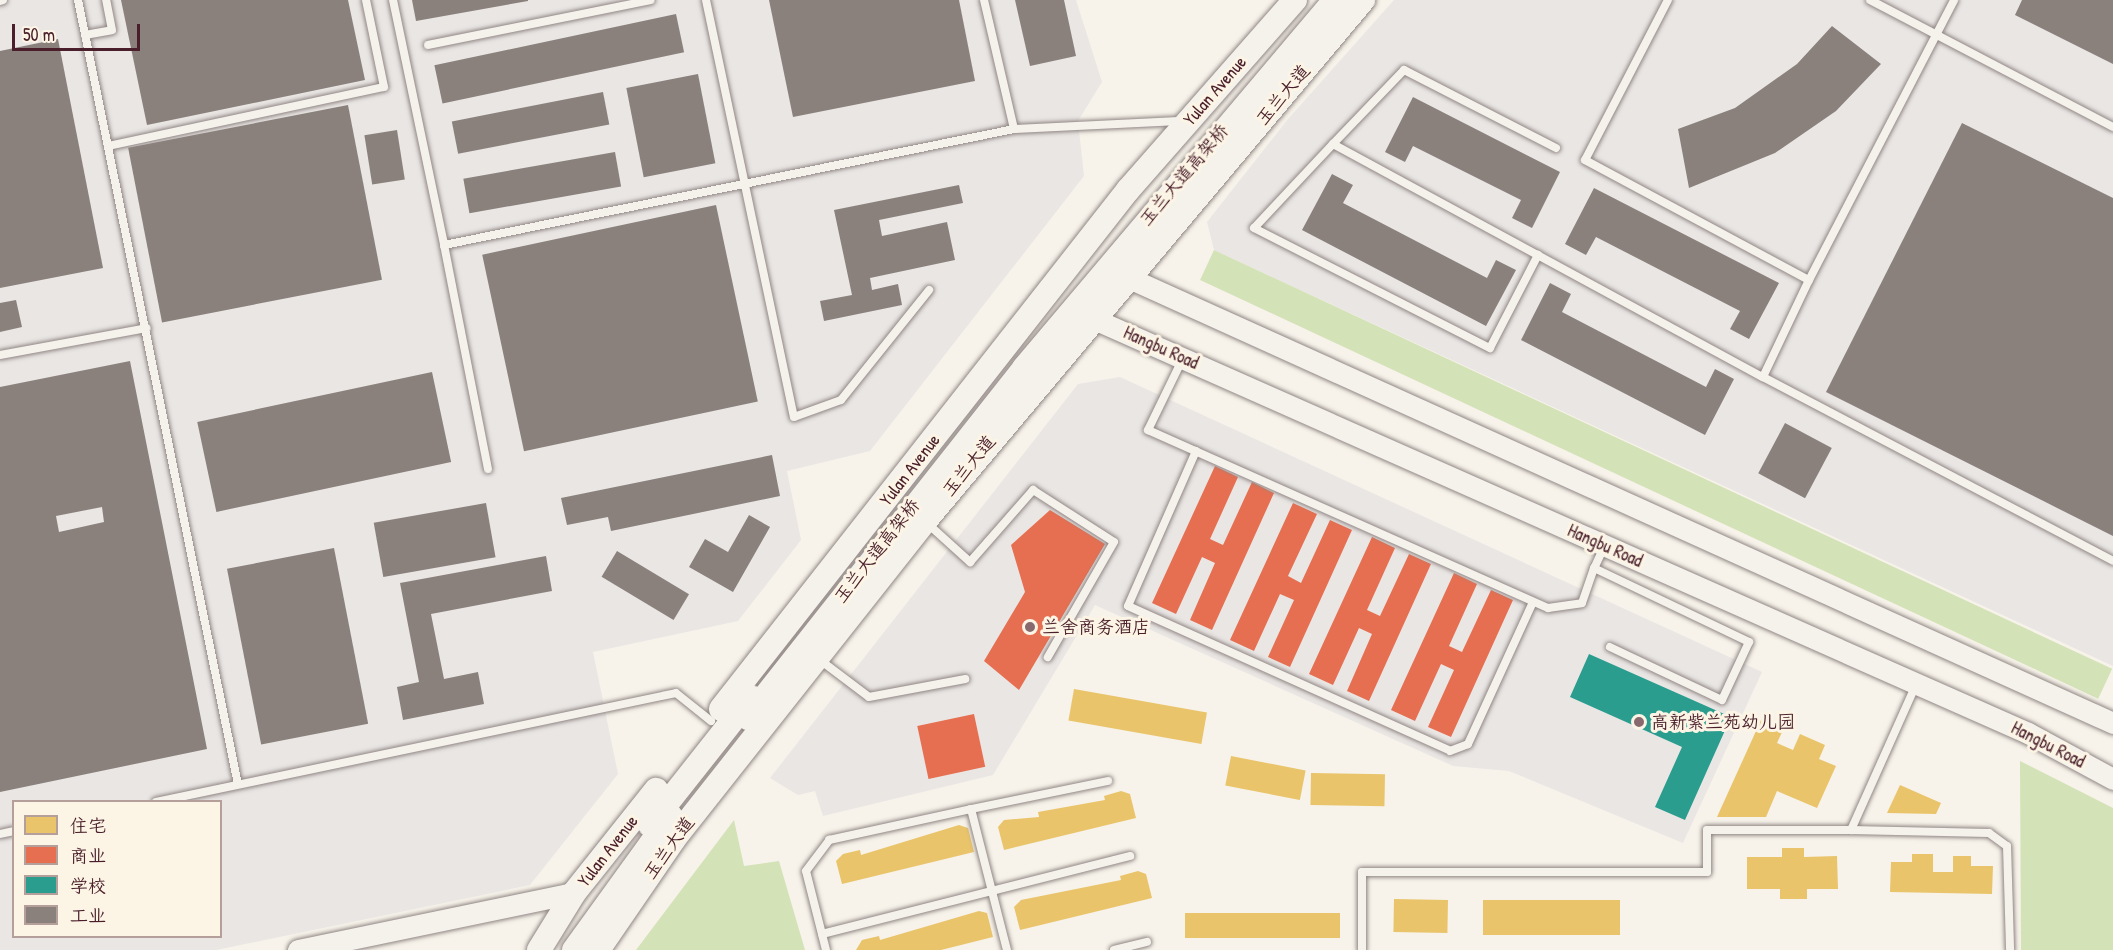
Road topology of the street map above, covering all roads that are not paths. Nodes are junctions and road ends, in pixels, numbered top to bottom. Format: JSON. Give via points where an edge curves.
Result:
{"nodes":[{"id":1,"x":78,"y":0,"type":"edge"},
{"id":2,"x":106,"y":0,"type":"edge"},
{"id":3,"x":366,"y":0,"type":"edge"},
{"id":4,"x":393,"y":0,"type":"edge"},
{"id":5,"x":651,"y":0,"type":"edge"},
{"id":6,"x":706,"y":0,"type":"edge"},
{"id":7,"x":984,"y":0,"type":"edge"},
{"id":8,"x":1295,"y":0,"type":"edge"},
{"id":9,"x":1315,"y":0,"type":"edge"},
{"id":10,"x":1335,"y":0,"type":"edge"},
{"id":11,"x":1363,"y":0,"type":"edge"},
{"id":12,"x":1668,"y":0,"type":"edge"},
{"id":13,"x":1870,"y":0,"type":"edge"},
{"id":14,"x":1954,"y":0,"type":"edge"},
{"id":15,"x":1936,"y":34,"type":"junction"},
{"id":16,"x":85,"y":36,"type":"junction"},
{"id":17,"x":428,"y":45,"type":"dead end"},
{"id":18,"x":1189,"y":120,"type":"junction"},
{"id":19,"x":2113,"y":127,"type":"edge"},
{"id":20,"x":1014,"y":129,"type":"junction"},
{"id":21,"x":1333,"y":144,"type":"junction"},
{"id":22,"x":108,"y":146,"type":"junction"},
{"id":23,"x":1556,"y":147,"type":"dead end"},
{"id":24,"x":744,"y":183,"type":"junction"},
{"id":25,"x":444,"y":245,"type":"junction"},
{"id":26,"x":1538,"y":255,"type":"junction"},
{"id":27,"x":1130,"y":278,"type":"junction"},
{"id":28,"x":1809,"y":280,"type":"junction"},
{"id":29,"x":929,"y":290,"type":"dead end"},
{"id":30,"x":1094,"y":319,"type":"junction"},
{"id":31,"x":147,"y":328,"type":"junction"},
{"id":32,"x":0,"y":355,"type":"edge"},
{"id":33,"x":1183,"y":358,"type":"junction"},
{"id":34,"x":1763,"y":378,"type":"junction"},
{"id":35,"x":1196,"y":451,"type":"junction"},
{"id":36,"x":488,"y":469,"type":"dead end"},
{"id":37,"x":925,"y":521,"type":"junction"},
{"id":38,"x":1605,"y":546,"type":"junction"},
{"id":39,"x":2113,"y":561,"type":"edge"},
{"id":40,"x":1594,"y":568,"type":"junction"},
{"id":41,"x":1533,"y":602,"type":"junction"},
{"id":42,"x":1610,"y":647,"type":"dead end"},
{"id":43,"x":816,"y":657,"type":"junction"},
{"id":44,"x":1048,"y":657,"type":"dead end"},
{"id":45,"x":965,"y":679,"type":"dead end"},
{"id":46,"x":1917,"y":684,"type":"junction"},
{"id":47,"x":711,"y":722,"type":"junction"},
{"id":48,"x":2113,"y":723,"type":"edge"},
{"id":49,"x":2113,"y":779,"type":"edge"},
{"id":50,"x":1108,"y":781,"type":"dead end"},
{"id":51,"x":238,"y":784,"type":"junction"},
{"id":52,"x":161,"y":800,"type":"edge"},
{"id":53,"x":972,"y":809,"type":"junction"},
{"id":54,"x":1851,"y":830,"type":"junction"},
{"id":55,"x":1130,"y":856,"type":"dead end"},
{"id":56,"x":992,"y":891,"type":"junction"},
{"id":57,"x":574,"y":893,"type":"junction"},
{"id":58,"x":822,"y":934,"type":"junction"},
{"id":59,"x":1147,"y":942,"type":"dead end"},
{"id":60,"x":298,"y":950,"type":"edge"},
{"id":61,"x":539,"y":950,"type":"edge"},
{"id":62,"x":555,"y":950,"type":"edge"},
{"id":63,"x":574,"y":950,"type":"edge"},
{"id":64,"x":598,"y":950,"type":"edge"},
{"id":65,"x":826,"y":950,"type":"edge"},
{"id":66,"x":1006,"y":950,"type":"edge"},
{"id":67,"x":1114,"y":950,"type":"edge"},
{"id":68,"x":1362,"y":950,"type":"edge"},
{"id":69,"x":2010,"y":950,"type":"edge"}],
"edges":[{"from":1,"to":16,"type":"lane"},
{"from":2,"to":16,"type":"lane","via":[[112,30]]},
{"from":3,"to":22,"type":"lane","via":[[384,87]]},
{"from":4,"to":25,"type":"lane"},
{"from":5,"to":17,"type":"lane"},
{"from":6,"to":24,"type":"lane"},
{"from":7,"to":20,"type":"lane"},
{"from":8,"to":18,"type":"main road","name":"Yulan Avenue"},
{"from":9,"to":62,"type":"main road","name":"玉兰大道高架桥","via":[[1008,364]]},
{"from":10,"to":63,"type":"main road","name":"玉兰大道高架桥","via":[[1224,126],[855,578],[602,906]]},
{"from":11,"to":27,"type":"main road","name":"玉兰大道"},
{"from":12,"to":28,"type":"lane","via":[[1585,160]]},
{"from":13,"to":15,"type":"lane"},
{"from":14,"to":15,"type":"lane"},
{"from":15,"to":19,"type":"lane"},
{"from":15,"to":28,"type":"lane"},
{"from":16,"to":22,"type":"lane"},
{"from":18,"to":20,"type":"lane"},
{"from":18,"to":47,"type":"main road","name":"Yulan Avenue","via":[[1128,190]]},
{"from":20,"to":24,"type":"lane"},
{"from":21,"to":23,"type":"lane","via":[[1404,70]]},
{"from":21,"to":26,"type":"lane"},
{"from":21,"to":26,"type":"lane","via":[[1254,228],[1490,348]]},
{"from":22,"to":31,"type":"lane"},
{"from":24,"to":25,"type":"lane"},
{"from":24,"to":29,"type":"lane","via":[[794,417],[841,400]]},
{"from":25,"to":36,"type":"lane"},
{"from":26,"to":34,"type":"lane"},
{"from":27,"to":30,"type":"main road","name":"玉兰大道"},
{"from":27,"to":48,"type":"main road"},
{"from":28,"to":34,"type":"lane"},
{"from":30,"to":33,"type":"main road","name":"Hangbu Road"},
{"from":30,"to":37,"type":"main road","name":"玉兰大道"},
{"from":31,"to":32,"type":"lane"},
{"from":31,"to":51,"type":"lane"},
{"from":33,"to":35,"type":"lane","via":[[1148,429]]},
{"from":33,"to":38,"type":"main road","name":"Hangbu Road"},
{"from":34,"to":39,"type":"lane"},
{"from":35,"to":41,"type":"lane"},
{"from":35,"to":41,"type":"lane","via":[[1128,606],[1450,751],[1468,744]]},
{"from":37,"to":43,"type":"main road","name":"玉兰大道"},
{"from":37,"to":44,"type":"lane","via":[[970,562],[1033,490],[1114,542]]},
{"from":38,"to":40,"type":"lane"},
{"from":38,"to":46,"type":"main road","name":"Hangbu Road"},
{"from":40,"to":41,"type":"lane","via":[[1582,603],[1548,608]]},
{"from":40,"to":42,"type":"lane","via":[[1749,642],[1722,700]]},
{"from":43,"to":45,"type":"lane","via":[[869,697]]},
{"from":43,"to":64,"type":"main road","name":"玉兰大道","via":[[674,839]]},
{"from":46,"to":49,"type":"main road","name":"Hangbu Road"},
{"from":46,"to":54,"type":"lane"},
{"from":47,"to":51,"type":"lane","via":[[676,693]]},
{"from":47,"to":57,"type":"main road","name":"Yulan Avenue"},
{"from":50,"to":53,"type":"lane"},
{"from":51,"to":52,"type":"lane"},
{"from":53,"to":56,"type":"lane"},
{"from":53,"to":58,"type":"lane","via":[[830,840],[806,871]]},
{"from":54,"to":68,"type":"lane","via":[[1707,830],[1707,872],[1362,872]]},
{"from":54,"to":69,"type":"lane","via":[[1989,833],[2007,846]]},
{"from":55,"to":56,"type":"lane"},
{"from":56,"to":58,"type":"lane"},
{"from":56,"to":66,"type":"lane"},
{"from":57,"to":60,"type":"main road"},
{"from":57,"to":61,"type":"main road","name":"Yulan Avenue"},
{"from":58,"to":65,"type":"lane"},
{"from":59,"to":67,"type":"lane"}]}
